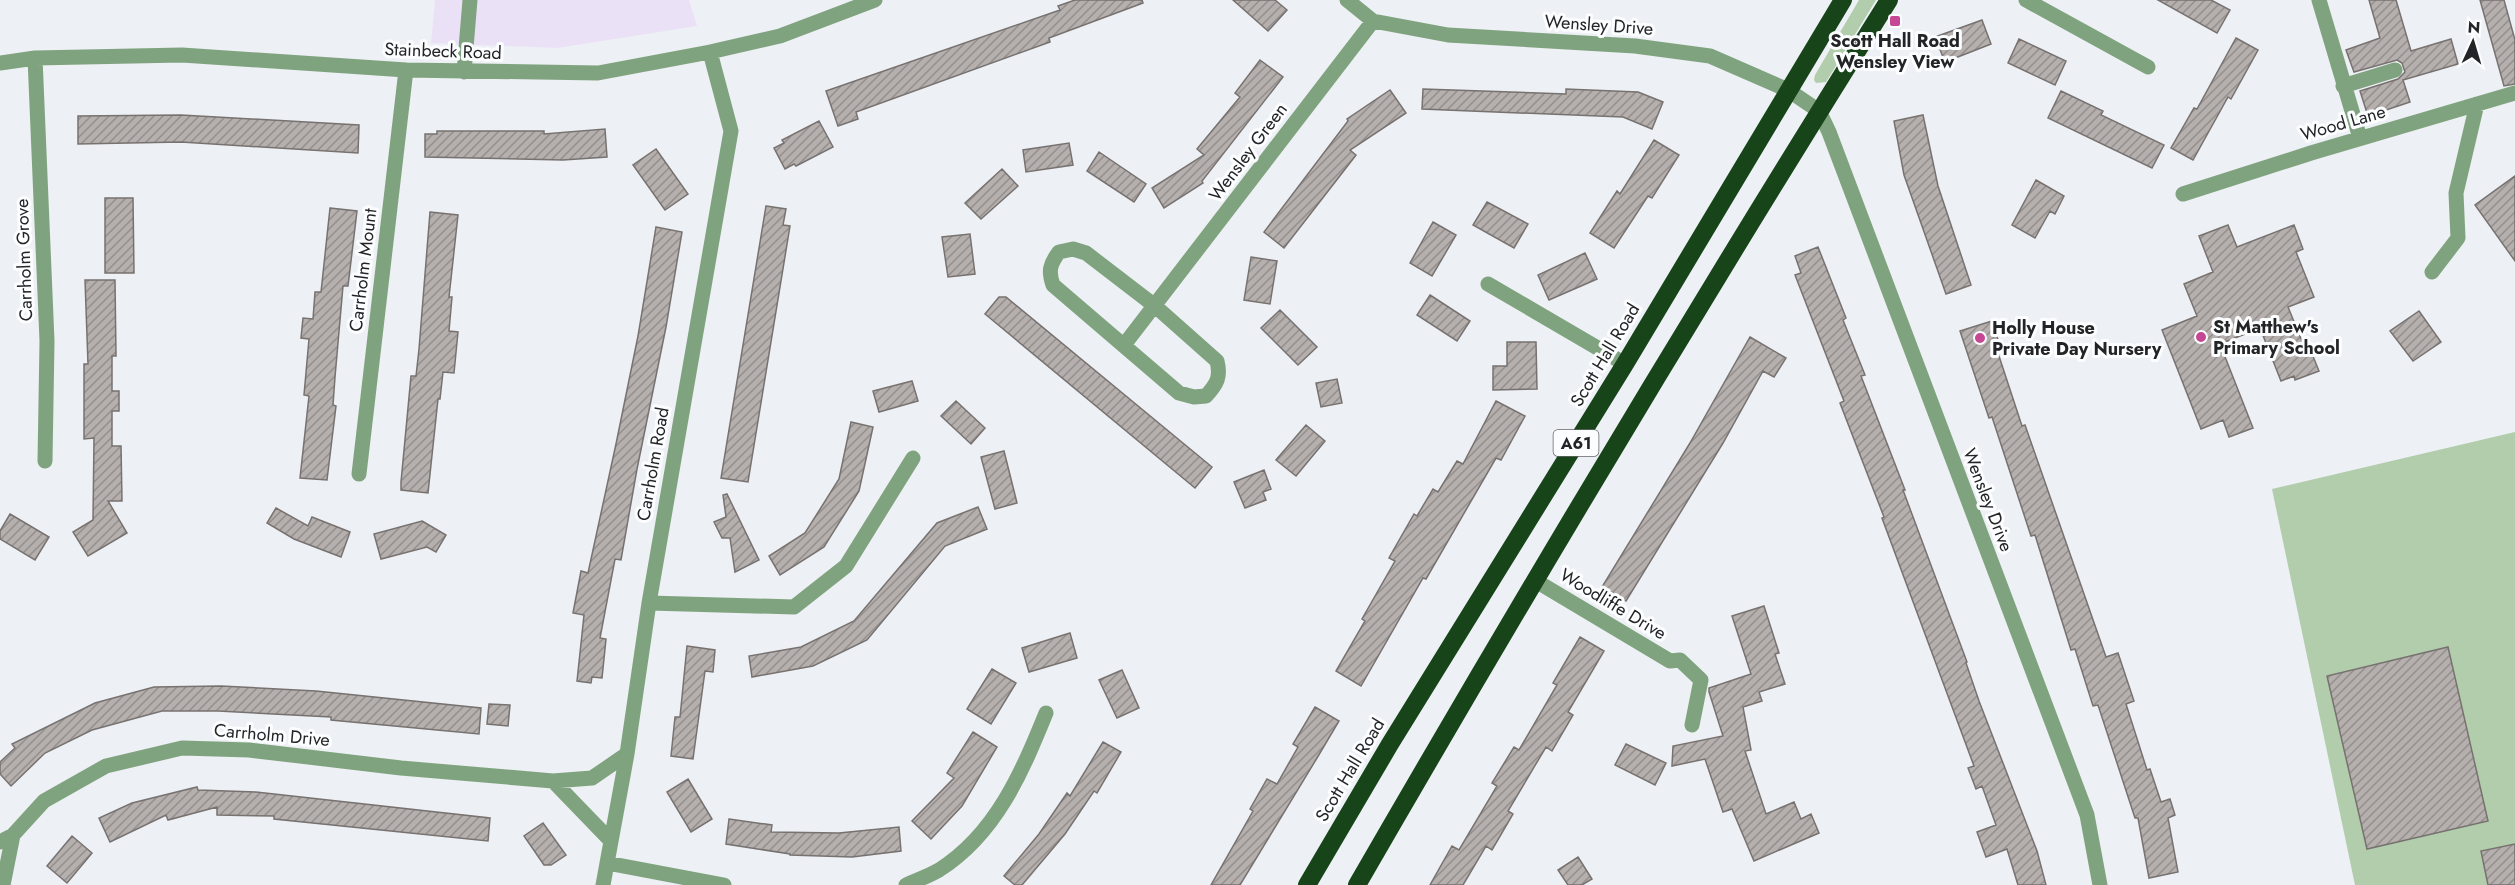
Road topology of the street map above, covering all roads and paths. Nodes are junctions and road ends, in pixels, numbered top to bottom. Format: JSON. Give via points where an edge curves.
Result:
{"nodes":[{"id":1,"x":470,"y":0,"type":"edge"},
{"id":2,"x":874,"y":0,"type":"edge"},
{"id":3,"x":1347,"y":0,"type":"edge"},
{"id":4,"x":1843,"y":0,"type":"edge"},
{"id":5,"x":1889,"y":0,"type":"edge"},
{"id":6,"x":2026,"y":0,"type":"edge"},
{"id":7,"x":2319,"y":0,"type":"edge"},
{"id":8,"x":1373,"y":21,"type":"junction"},
{"id":9,"x":710,"y":52,"type":"junction"},
{"id":10,"x":35,"y":58,"type":"junction"},
{"id":11,"x":0,"y":63,"type":"edge"},
{"id":12,"x":2148,"y":67,"type":"dead end"},
{"id":13,"x":406,"y":70,"type":"junction"},
{"id":14,"x":2395,"y":70,"type":"dead end"},
{"id":15,"x":464,"y":72,"type":"junction"},
{"id":16,"x":2343,"y":86,"type":"junction"},
{"id":17,"x":1788,"y":90,"type":"junction"},
{"id":18,"x":2515,"y":93,"type":"edge"},
{"id":19,"x":2477,"y":104,"type":"junction"},
{"id":20,"x":1819,"y":111,"type":"junction"},
{"id":21,"x":1829,"y":132,"type":"junction"},
{"id":22,"x":1804,"y":136,"type":"junction"},
{"id":23,"x":2360,"y":138,"type":"junction"},
{"id":24,"x":2183,"y":194,"type":"dead end"},
{"id":25,"x":2432,"y":272,"type":"dead end"},
{"id":26,"x":1488,"y":284,"type":"dead end"},
{"id":27,"x":1155,"y":306,"type":"junction"},
{"id":28,"x":1124,"y":345,"type":"junction"},
{"id":29,"x":1625,"y":364,"type":"junction"},
{"id":30,"x":914,"y":458,"type":"dead end"},
{"id":31,"x":45,"y":461,"type":"dead end"},
{"id":32,"x":359,"y":474,"type":"dead end"},
{"id":33,"x":1536,"y":580,"type":"junction"},
{"id":34,"x":649,"y":603,"type":"junction"},
{"id":35,"x":1046,"y":712,"type":"dead end"},
{"id":36,"x":1692,"y":724,"type":"dead end"},
{"id":37,"x":627,"y":754,"type":"junction"},
{"id":38,"x":553,"y":781,"type":"junction"},
{"id":39,"x":7,"y":838,"type":"edge"},
{"id":40,"x":611,"y":841,"type":"junction"},
{"id":41,"x":607,"y":863,"type":"junction"},
{"id":42,"x":3,"y":885,"type":"edge"},
{"id":43,"x":603,"y":885,"type":"edge"},
{"id":44,"x":724,"y":885,"type":"edge"},
{"id":45,"x":906,"y":885,"type":"edge"},
{"id":46,"x":1307,"y":885,"type":"edge"},
{"id":47,"x":1356,"y":885,"type":"edge"},
{"id":48,"x":2100,"y":885,"type":"edge"}],
"edges":[{"from":1,"to":15,"type":"street"},
{"from":2,"to":9,"type":"street","name":"Stainbeck Road","via":[[780,36]]},
{"from":3,"to":8,"type":"street","name":"Wensley Drive"},
{"from":4,"to":17,"type":"highway","name":"Scott Hall Road","number":"A61"},
{"from":5,"to":20,"type":"highway","number":"A61"},
{"from":6,"to":12,"type":"street"},
{"from":7,"to":16,"type":"street"},
{"from":8,"to":17,"type":"street","name":"Wensley Drive","via":[[1448,35],[1635,46],[1710,56]]},
{"from":8,"to":27,"type":"street","name":"Wensley Green"},
{"from":9,"to":15,"type":"street","name":"Stainbeck Road","via":[[598,73]]},
{"from":9,"to":34,"type":"street","name":"Carrholm Road","via":[[731,131]]},
{"from":10,"to":11,"type":"street","name":"Stainbeck Road"},
{"from":10,"to":13,"type":"street","name":"Stainbeck Road","via":[[183,55]]},
{"from":10,"to":31,"type":"street","name":"Carrholm Grove","via":[[47,342]]},
{"from":13,"to":15,"type":"street","name":"Stainbeck Road"},
{"from":13,"to":32,"type":"street","name":"Carrholm Mount"},
{"from":14,"to":16,"type":"street"},
{"from":16,"to":23,"type":"street"},
{"from":17,"to":20,"type":"street","name":"Wensley Drive"},
{"from":17,"to":29,"type":"highway","name":"Scott Hall Road","number":"A61"},
{"from":18,"to":19,"type":"street","name":"Wood Lane"},
{"from":19,"to":23,"type":"street","name":"Wood Lane"},
{"from":19,"to":25,"type":"street","via":[[2456,193],[2458,238]]},
{"from":20,"to":21,"type":"street","name":"Wensley Drive"},
{"from":20,"to":22,"type":"highway","number":"A61"},
{"from":21,"to":22,"type":"street"},
{"from":21,"to":48,"type":"street","name":"Wensley Drive","via":[[2087,815]]},
{"from":22,"to":33,"type":"highway","number":"A61"},
{"from":23,"to":24,"type":"street","name":"Wood Lane"},
{"from":26,"to":29,"type":"street"},
{"from":27,"to":28,"type":"street","name":"Wensley Green"},
{"from":27,"to":28,"type":"street","via":[[1217,361],[1220,373],[1216,385],[1206,396],[1194,398],[1179,393]]},
{"from":27,"to":28,"type":"street","via":[[1086,253],[1073,249],[1059,252],[1049,274],[1053,285]]},
{"from":29,"to":46,"type":"highway","name":"Scott Hall Road","number":"A61"},
{"from":30,"to":34,"type":"street","via":[[846,566],[794,607]]},
{"from":33,"to":36,"type":"street","name":"Woodliffe Drive","via":[[1670,661],[1680,660],[1701,680]]},
{"from":33,"to":47,"type":"highway","number":"A61"},
{"from":34,"to":37,"type":"street","name":"Carrholm Road"},
{"from":35,"to":45,"type":"street","via":[[1027,761],[990,823],[966,850],[938,870]]},
{"from":37,"to":38,"type":"street","name":"Carrholm Drive","via":[[592,778]]},
{"from":37,"to":40,"type":"street","name":"Carrholm Road"},
{"from":38,"to":39,"type":"street","name":"Carrholm Drive","via":[[249,750],[182,748],[106,766],[44,801]]},
{"from":38,"to":40,"type":"street"},
{"from":39,"to":42,"type":"street","name":"Carrholm Drive"},
{"from":40,"to":41,"type":"street","name":"Carrholm Road"},
{"from":41,"to":43,"type":"street","name":"Carrholm Road"},
{"from":41,"to":44,"type":"street"}]}
